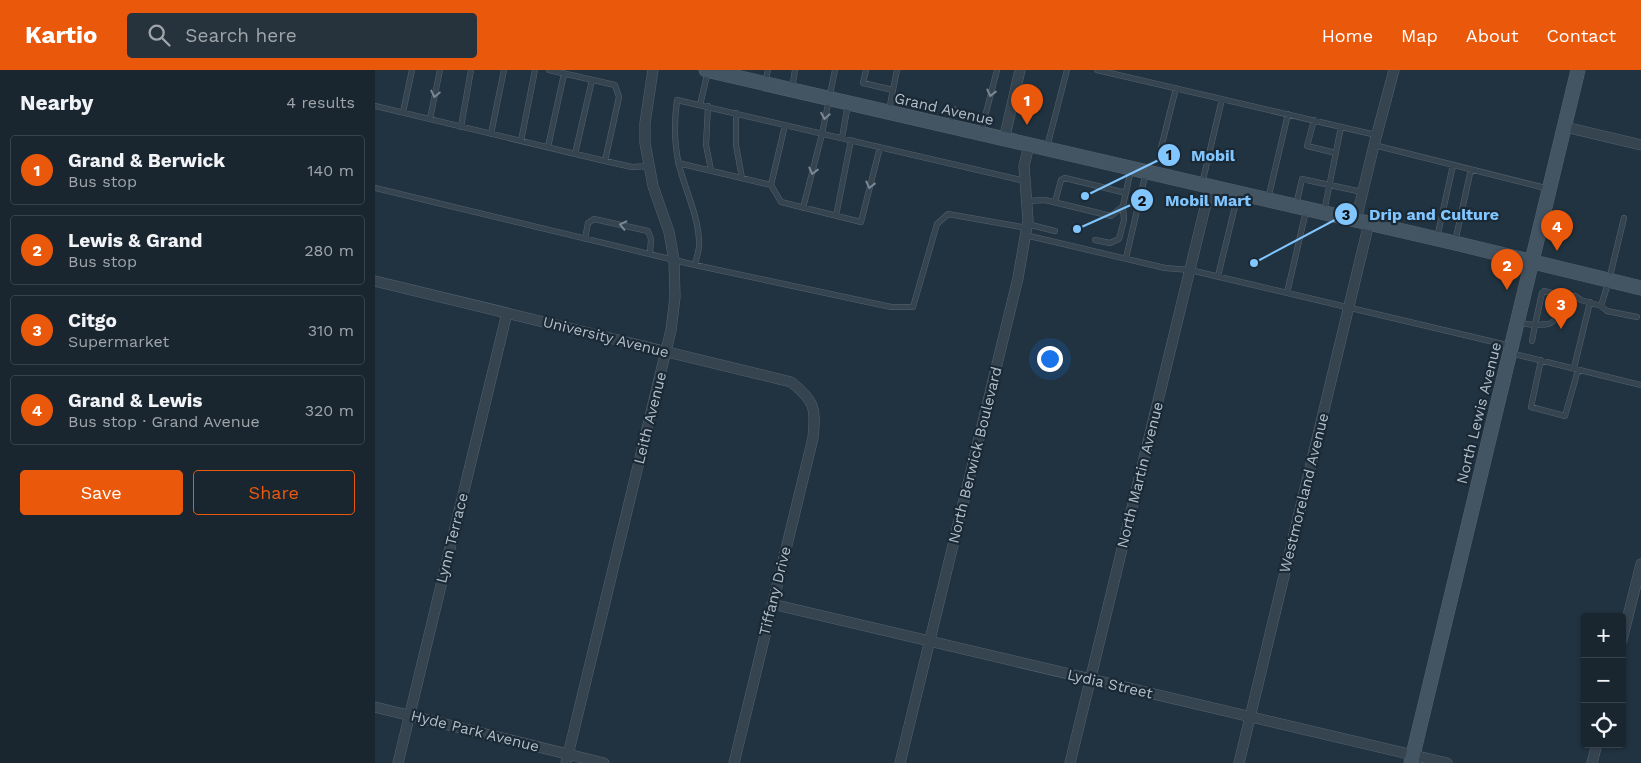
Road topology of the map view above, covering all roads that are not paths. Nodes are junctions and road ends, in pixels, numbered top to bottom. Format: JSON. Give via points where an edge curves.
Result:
{"nodes":[{"id":1,"x":412,"y":70,"type":"edge"},
{"id":2,"x":440,"y":70,"type":"edge"},
{"id":3,"x":471,"y":70,"type":"edge"},
{"id":4,"x":504,"y":70,"type":"edge"},
{"id":5,"x":535,"y":70,"type":"edge"},
{"id":6,"x":549,"y":70,"type":"edge"},
{"id":7,"x":653,"y":70,"type":"edge"},
{"id":8,"x":707,"y":70,"type":"edge"},
{"id":9,"x":795,"y":70,"type":"edge"},
{"id":10,"x":835,"y":70,"type":"edge"},
{"id":11,"x":866,"y":70,"type":"edge"},
{"id":12,"x":897,"y":70,"type":"edge"},
{"id":13,"x":997,"y":70,"type":"edge"},
{"id":14,"x":1020,"y":70,"type":"edge"},
{"id":15,"x":1067,"y":70,"type":"edge"},
{"id":16,"x":1097,"y":70,"type":"edge"},
{"id":17,"x":1394,"y":70,"type":"edge"},
{"id":18,"x":1578,"y":70,"type":"edge"},
{"id":19,"x":735,"y":73,"type":"edge"},
{"id":20,"x":564,"y":74,"type":"junction"},
{"id":21,"x":767,"y":77,"type":"edge"},
{"id":22,"x":592,"y":80,"type":"junction"},
{"id":23,"x":1176,"y":88,"type":"junction"},
{"id":24,"x":791,"y":90,"type":"junction"},
{"id":25,"x":893,"y":90,"type":"junction"},
{"id":26,"x":829,"y":99,"type":"junction"},
{"id":27,"x":1221,"y":99,"type":"junction"},
{"id":28,"x":848,"y":103,"type":"junction"},
{"id":29,"x":700,"y":105,"type":"junction"},
{"id":30,"x":375,"y":106,"type":"edge"},
{"id":31,"x":708,"y":106,"type":"junction"},
{"id":32,"x":954,"y":109,"type":"dead end"},
{"id":33,"x":403,"y":112,"type":"junction"},
{"id":34,"x":737,"y":113,"type":"junction"},
{"id":35,"x":888,"y":113,"type":"junction"},
{"id":36,"x":1287,"y":114,"type":"junction"},
{"id":37,"x":430,"y":119,"type":"junction"},
{"id":38,"x":1313,"y":120,"type":"junction"},
{"id":39,"x":785,"y":125,"type":"junction"},
{"id":40,"x":461,"y":127,"type":"junction"},
{"id":41,"x":950,"y":127,"type":"junction"},
{"id":42,"x":1341,"y":127,"type":"junction"},
{"id":43,"x":1565,"y":127,"type":"junction"},
{"id":44,"x":491,"y":134,"type":"junction"},
{"id":45,"x":822,"y":134,"type":"junction"},
{"id":46,"x":980,"y":134,"type":"junction"},
{"id":47,"x":842,"y":138,"type":"junction"},
{"id":48,"x":851,"y":140,"type":"junction"},
{"id":49,"x":1005,"y":140,"type":"junction"},
{"id":50,"x":1375,"y":140,"type":"junction"},
{"id":51,"x":521,"y":141,"type":"junction"},
{"id":52,"x":1029,"y":145,"type":"junction"},
{"id":53,"x":1641,"y":145,"type":"edge"},
{"id":54,"x":548,"y":147,"type":"junction"},
{"id":55,"x":880,"y":147,"type":"junction"},
{"id":56,"x":1046,"y":149,"type":"junction"},
{"id":57,"x":1160,"y":152,"type":"dead end"},
{"id":58,"x":1337,"y":152,"type":"junction"},
{"id":59,"x":575,"y":154,"type":"junction"},
{"id":60,"x":605,"y":161,"type":"junction"},
{"id":61,"x":679,"y":164,"type":"junction"},
{"id":62,"x":1453,"y":165,"type":"junction"},
{"id":63,"x":649,"y":166,"type":"junction"},
{"id":64,"x":1131,"y":169,"type":"junction"},
{"id":65,"x":1471,"y":169,"type":"junction"},
{"id":66,"x":711,"y":170,"type":"junction"},
{"id":67,"x":1146,"y":172,"type":"junction"},
{"id":68,"x":742,"y":178,"type":"junction"},
{"id":69,"x":1025,"y":182,"type":"junction"},
{"id":70,"x":771,"y":185,"type":"junction"},
{"id":71,"x":1330,"y":185,"type":"junction"},
{"id":72,"x":1206,"y":186,"type":"junction"},
{"id":73,"x":375,"y":188,"type":"edge"},
{"id":74,"x":1550,"y":189,"type":"junction"},
{"id":75,"x":1362,"y":192,"type":"junction"},
{"id":76,"x":1126,"y":193,"type":"junction"},
{"id":77,"x":1239,"y":193,"type":"junction"},
{"id":78,"x":1267,"y":200,"type":"junction"},
{"id":79,"x":1027,"y":201,"type":"junction"},
{"id":80,"x":1055,"y":202,"type":"junction"},
{"id":81,"x":1123,"y":206,"type":"junction"},
{"id":82,"x":803,"y":208,"type":"junction"},
{"id":83,"x":1301,"y":208,"type":"junction"},
{"id":84,"x":1324,"y":213,"type":"junction"},
{"id":85,"x":836,"y":216,"type":"junction"},
{"id":86,"x":1624,"y":218,"type":"dead end"},
{"id":87,"x":1363,"y":222,"type":"junction"},
{"id":88,"x":1026,"y":229,"type":"junction"},
{"id":89,"x":1055,"y":231,"type":"dead end"},
{"id":90,"x":1436,"y":238,"type":"junction"},
{"id":91,"x":585,"y":239,"type":"junction"},
{"id":92,"x":1095,"y":240,"type":"dead end"},
{"id":93,"x":1455,"y":243,"type":"junction"},
{"id":94,"x":650,"y":254,"type":"junction"},
{"id":95,"x":1126,"y":258,"type":"junction"},
{"id":96,"x":673,"y":260,"type":"junction"},
{"id":97,"x":1532,"y":262,"type":"junction"},
{"id":98,"x":695,"y":265,"type":"junction"},
{"id":99,"x":1190,"y":270,"type":"junction"},
{"id":100,"x":1218,"y":276,"type":"junction"},
{"id":101,"x":1609,"y":280,"type":"junction"},
{"id":102,"x":375,"y":281,"type":"edge"},
{"id":103,"x":1641,"y":288,"type":"edge"},
{"id":104,"x":1287,"y":293,"type":"junction"},
{"id":105,"x":1574,"y":299,"type":"dead end"},
{"id":106,"x":1590,"y":302,"type":"junction"},
{"id":107,"x":1601,"y":306,"type":"junction"},
{"id":108,"x":1349,"y":308,"type":"junction"},
{"id":109,"x":507,"y":313,"type":"junction"},
{"id":110,"x":1637,"y":317,"type":"dead end"},
{"id":111,"x":1517,"y":323,"type":"junction"},
{"id":112,"x":1535,"y":325,"type":"junction"},
{"id":113,"x":1532,"y":341,"type":"dead end"},
{"id":114,"x":1511,"y":350,"type":"junction"},
{"id":115,"x":666,"y":352,"type":"junction"},
{"id":116,"x":1541,"y":360,"type":"junction"},
{"id":117,"x":1576,"y":369,"type":"junction"},
{"id":118,"x":1641,"y":385,"type":"edge"},
{"id":119,"x":815,"y":419,"type":"joint"},
{"id":120,"x":1641,"y":564,"type":"edge"},
{"id":121,"x":772,"y":604,"type":"junction"},
{"id":122,"x":1626,"y":624,"type":"edge"},
{"id":123,"x":930,"y":641,"type":"junction"},
{"id":124,"x":1090,"y":679,"type":"junction"},
{"id":125,"x":375,"y":707,"type":"edge"},
{"id":126,"x":409,"y":715,"type":"junction"},
{"id":127,"x":1250,"y":716,"type":"junction"},
{"id":128,"x":1596,"y":748,"type":"edge"},
{"id":129,"x":567,"y":759,"type":"edge"},
{"id":130,"x":1412,"y":759,"type":"edge"},
{"id":131,"x":398,"y":763,"type":"edge"},
{"id":132,"x":604,"y":763,"type":"edge"},
{"id":133,"x":734,"y":763,"type":"edge"},
{"id":134,"x":900,"y":763,"type":"edge"},
{"id":135,"x":1070,"y":763,"type":"edge"},
{"id":136,"x":1239,"y":763,"type":"edge"},
{"id":137,"x":1447,"y":763,"type":"edge"},
{"id":138,"x":1592,"y":763,"type":"edge"}],
"edges":[{"from":1,"to":33,"type":"lane"},
{"from":2,"to":37,"type":"lane","one_way":true},
{"from":3,"to":40,"type":"lane"},
{"from":4,"to":44,"type":"lane"},
{"from":5,"to":51,"type":"lane"},
{"from":6,"to":20,"type":"lane"},
{"from":7,"to":63,"type":"street","name":"Leith Avenue","via":[[645,123]]},
{"from":8,"to":19,"type":"main road","name":"Grand Avenue"},
{"from":8,"to":29,"type":"lane"},
{"from":9,"to":24,"type":"lane"},
{"from":10,"to":26,"type":"lane"},
{"from":11,"to":25,"type":"lane","via":[[863,83]]},
{"from":12,"to":25,"type":"lane"},
{"from":13,"to":46,"type":"lane","one_way":true},
{"from":14,"to":49,"type":"street"},
{"from":15,"to":56,"type":"lane"},
{"from":16,"to":23,"type":"lane"},
{"from":17,"to":50,"type":"street","name":"Westmoreland Avenue"},
{"from":18,"to":43,"type":"main road","name":"North Lewis Avenue"},
{"from":19,"to":21,"type":"main road","name":"Grand Avenue"},
{"from":20,"to":22,"type":"lane"},
{"from":20,"to":54,"type":"lane"},
{"from":21,"to":24,"type":"main road","name":"Grand Avenue"},
{"from":22,"to":59,"type":"lane"},
{"from":22,"to":60,"type":"lane","via":[[615,86],[619,96]]},
{"from":23,"to":27,"type":"lane"},
{"from":23,"to":57,"type":"lane"},
{"from":24,"to":26,"type":"main road","name":"Grand Avenue"},
{"from":25,"to":35,"type":"lane"},
{"from":26,"to":28,"type":"main road","name":"Grand Avenue"},
{"from":26,"to":45,"type":"lane","one_way":true},
{"from":27,"to":36,"type":"lane"},
{"from":27,"to":72,"type":"lane"},
{"from":28,"to":35,"type":"main road","name":"Grand Avenue"},
{"from":28,"to":47,"type":"lane"},
{"from":29,"to":31,"type":"lane"},
{"from":29,"to":61,"type":"lane","via":[[677,100],[675,128]]},
{"from":30,"to":33,"type":"lane"},
{"from":31,"to":34,"type":"lane"},
{"from":31,"to":66,"type":"lane","via":[[706,145]]},
{"from":32,"to":41,"type":"lane"},
{"from":33,"to":37,"type":"lane"},
{"from":34,"to":39,"type":"lane"},
{"from":34,"to":68,"type":"lane","via":[[736,145]]},
{"from":35,"to":41,"type":"main road","name":"Grand Avenue"},
{"from":36,"to":38,"type":"lane"},
{"from":36,"to":78,"type":"lane"},
{"from":37,"to":40,"type":"lane"},
{"from":38,"to":42,"type":"lane"},
{"from":38,"to":58,"type":"lane","via":[[1307,146]]},
{"from":39,"to":45,"type":"lane"},
{"from":39,"to":70,"type":"lane"},
{"from":40,"to":44,"type":"lane"},
{"from":41,"to":46,"type":"main road","name":"Grand Avenue"},
{"from":42,"to":50,"type":"lane"},
{"from":42,"to":58,"type":"lane"},
{"from":43,"to":53,"type":"street"},
{"from":43,"to":74,"type":"main road","name":"North Lewis Avenue"},
{"from":44,"to":51,"type":"lane"},
{"from":45,"to":47,"type":"lane"},
{"from":45,"to":82,"type":"lane","one_way":true},
{"from":46,"to":49,"type":"main road","name":"Grand Avenue"},
{"from":47,"to":48,"type":"lane"},
{"from":48,"to":55,"type":"lane"},
{"from":48,"to":85,"type":"lane"},
{"from":49,"to":52,"type":"main road","name":"Grand Avenue"},
{"from":50,"to":62,"type":"lane"},
{"from":50,"to":75,"type":"street","name":"Westmoreland Avenue"},
{"from":51,"to":54,"type":"lane"},
{"from":52,"to":56,"type":"main road","name":"Grand Avenue"},
{"from":52,"to":69,"type":"street","name":"North Berwick Boulevard","via":[[1024,166]]},
{"from":54,"to":59,"type":"lane"},
{"from":55,"to":69,"type":"lane"},
{"from":55,"to":85,"type":"lane","one_way":true,"via":[[861,222]]},
{"from":56,"to":64,"type":"main road","name":"Grand Avenue"},
{"from":58,"to":71,"type":"lane"},
{"from":59,"to":60,"type":"lane"},
{"from":60,"to":63,"type":"lane","via":[[632,167]]},
{"from":61,"to":66,"type":"lane"},
{"from":61,"to":98,"type":"lane","via":[[697,224],[700,244]]},
{"from":62,"to":65,"type":"lane"},
{"from":62,"to":90,"type":"lane"},
{"from":63,"to":96,"type":"street","name":"Leith Avenue","via":[[669,232]]},
{"from":64,"to":67,"type":"main road","name":"Grand Avenue"},
{"from":64,"to":76,"type":"lane"},
{"from":65,"to":74,"type":"lane"},
{"from":65,"to":93,"type":"lane"},
{"from":66,"to":68,"type":"lane"},
{"from":67,"to":72,"type":"main road","name":"Grand Avenue"},
{"from":67,"to":95,"type":"lane"},
{"from":68,"to":70,"type":"lane"},
{"from":69,"to":79,"type":"street","name":"North Berwick Boulevard"},
{"from":70,"to":82,"type":"lane","via":[[781,202]]},
{"from":71,"to":75,"type":"lane"},
{"from":71,"to":83,"type":"lane","via":[[1302,179]]},
{"from":71,"to":84,"type":"lane"},
{"from":72,"to":77,"type":"main road","name":"Grand Avenue"},
{"from":72,"to":99,"type":"street","name":"North Martin Avenue"},
{"from":73,"to":91,"type":"lane"},
{"from":74,"to":97,"type":"main road","name":"North Lewis Avenue"},
{"from":75,"to":87,"type":"street","name":"Westmoreland Avenue"},
{"from":76,"to":80,"type":"lane","via":[[1065,178],[1061,180]]},
{"from":76,"to":81,"type":"lane"},
{"from":77,"to":78,"type":"main road","name":"Grand Avenue"},
{"from":77,"to":100,"type":"lane"},
{"from":78,"to":83,"type":"main road","name":"Grand Avenue"},
{"from":79,"to":80,"type":"lane"},
{"from":79,"to":88,"type":"street","name":"North Berwick Boulevard"},
{"from":80,"to":81,"type":"lane","via":[[1111,216]]},
{"from":81,"to":92,"type":"lane","via":[[1124,220],[1119,239],[1111,243]]},
{"from":82,"to":85,"type":"lane"},
{"from":83,"to":84,"type":"main road","name":"Grand Avenue"},
{"from":83,"to":104,"type":"lane"},
{"from":84,"to":87,"type":"main road","name":"Grand Avenue"},
{"from":86,"to":101,"type":"lane"},
{"from":87,"to":90,"type":"main road","name":"Grand Avenue"},
{"from":87,"to":108,"type":"street","name":"Westmoreland Avenue"},
{"from":88,"to":89,"type":"lane"},
{"from":88,"to":95,"type":"lane"},
{"from":88,"to":98,"type":"lane","via":[[947,214],[937,224],[913,307],[891,307]]},
{"from":88,"to":123,"type":"street","name":"North Berwick Boulevard","via":[[1018,278]]},
{"from":90,"to":93,"type":"main road","name":"Grand Avenue"},
{"from":91,"to":94,"type":"lane"},
{"from":94,"to":91,"type":"lane","one_way":true,"via":[[648,230],[594,219],[588,223]]},
{"from":93,"to":97,"type":"main road","name":"Grand Avenue"},
{"from":94,"to":96,"type":"lane"},
{"from":95,"to":99,"type":"lane","via":[[1165,268]]},
{"from":96,"to":98,"type":"lane"},
{"from":96,"to":115,"type":"street","name":"Leith Avenue","via":[[675,297]]},
{"from":97,"to":101,"type":"main road","name":"Grand Avenue"},
{"from":97,"to":111,"type":"main road","name":"North Lewis Avenue"},
{"from":99,"to":100,"type":"lane"},
{"from":99,"to":124,"type":"street","name":"North Martin Avenue"},
{"from":100,"to":104,"type":"lane"},
{"from":101,"to":103,"type":"main road","name":"Grand Avenue"},
{"from":101,"to":107,"type":"lane"},
{"from":102,"to":109,"type":"street","name":"University Avenue"},
{"from":104,"to":108,"type":"lane"},
{"from":105,"to":106,"type":"lane"},
{"from":106,"to":107,"type":"lane"},
{"from":106,"to":117,"type":"lane"},
{"from":107,"to":110,"type":"lane"},
{"from":108,"to":114,"type":"lane"},
{"from":108,"to":127,"type":"street","name":"Westmoreland Avenue"},
{"from":109,"to":115,"type":"street","name":"University Avenue"},
{"from":109,"to":126,"type":"street","name":"Lynn Terrace"},
{"from":111,"to":112,"type":"lane"},
{"from":111,"to":114,"type":"main road","name":"North Lewis Avenue"},
{"from":112,"to":112,"type":"lane","via":[[1544,291],[1565,297],[1553,322]]},
{"from":112,"to":113,"type":"lane"},
{"from":114,"to":116,"type":"lane"},
{"from":114,"to":130,"type":"main road","name":"North Lewis Avenue"},
{"from":115,"to":119,"type":"street","name":"University Avenue","via":[[791,382],[813,405]]},
{"from":115,"to":129,"type":"street","name":"Leith Avenue"},
{"from":116,"to":117,"type":"lane"},
{"from":116,"to":117,"type":"lane","via":[[1531,407],[1565,416]]},
{"from":117,"to":118,"type":"lane"},
{"from":119,"to":121,"type":"street","name":"Tiffany Drive"},
{"from":120,"to":122,"type":"street"},
{"from":121,"to":123,"type":"street","name":"Lydia Street"},
{"from":121,"to":133,"type":"street","name":"Tiffany Drive"},
{"from":123,"to":124,"type":"street","name":"Lydia Street"},
{"from":123,"to":134,"type":"street","name":"North Berwick Boulevard"},
{"from":124,"to":127,"type":"street","name":"Lydia Street"},
{"from":124,"to":135,"type":"street","name":"North Martin Avenue"},
{"from":125,"to":126,"type":"street","name":"Hyde Park Avenue"},
{"from":126,"to":129,"type":"street","name":"Hyde Park Avenue"},
{"from":126,"to":131,"type":"street","name":"Lynn Terrace"},
{"from":127,"to":130,"type":"street","name":"Lydia Street"},
{"from":127,"to":136,"type":"street","name":"Westmoreland Avenue"},
{"from":128,"to":138,"type":"street"},
{"from":129,"to":132,"type":"street","name":"Hyde Park Avenue"},
{"from":130,"to":137,"type":"street","name":"Lydia Street"}]}
